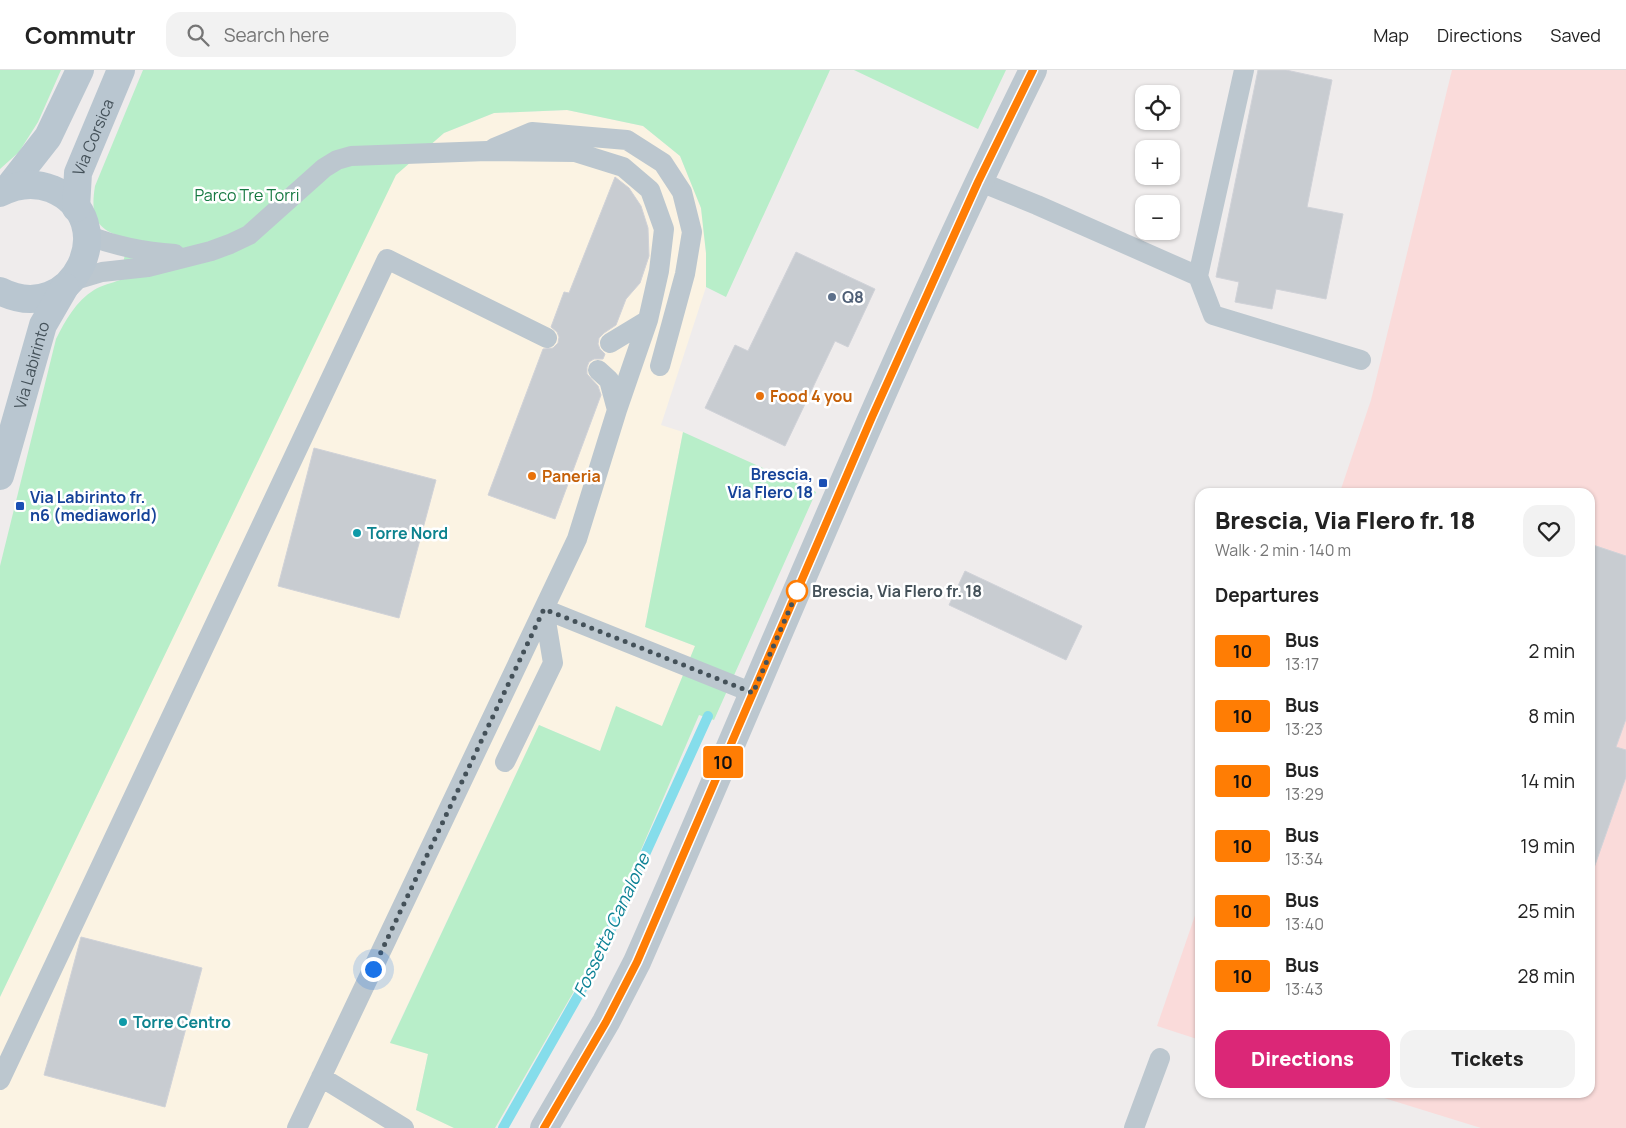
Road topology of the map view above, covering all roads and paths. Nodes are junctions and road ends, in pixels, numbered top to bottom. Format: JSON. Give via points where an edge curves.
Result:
{"nodes":[{"id":1,"x":80,"y":70,"type":"edge"},
{"id":2,"x":121,"y":70,"type":"edge"},
{"id":3,"x":1033,"y":70,"type":"edge"},
{"id":4,"x":1244,"y":70,"type":"edge"},
{"id":5,"x":487,"y":151,"type":"junction"},
{"id":6,"x":978,"y":182,"type":"junction"},
{"id":7,"x":4,"y":190,"type":"edge"},
{"id":8,"x":76,"y":208,"type":"junction"},
{"id":9,"x":87,"y":235,"type":"junction"},
{"id":10,"x":192,"y":256,"type":"junction"},
{"id":11,"x":1198,"y":276,"type":"junction"},
{"id":12,"x":68,"y":284,"type":"junction"},
{"id":13,"x":0,"y":291,"type":"edge"},
{"id":14,"x":648,"y":320,"type":"junction"},
{"id":15,"x":547,"y":338,"type":"dead end"},
{"id":16,"x":610,"y":343,"type":"dead end"},
{"id":17,"x":1361,"y":360,"type":"dead end"},
{"id":18,"x":660,"y":366,"type":"dead end"},
{"id":19,"x":598,"y":370,"type":"dead end"},
{"id":20,"x":616,"y":410,"type":"junction"},
{"id":21,"x":0,"y":476,"type":"edge"},
{"id":22,"x":544,"y":609,"type":"junction"},
{"id":23,"x":746,"y":690,"type":"junction"},
{"id":24,"x":505,"y":762,"type":"dead end"},
{"id":25,"x":1160,"y":1058,"type":"dead end"},
{"id":26,"x":321,"y":1077,"type":"junction"},
{"id":27,"x":0,"y":1080,"type":"edge"},
{"id":28,"x":309,"y":1102,"type":"junction"},
{"id":29,"x":297,"y":1128,"type":"edge"},
{"id":30,"x":311,"y":1128,"type":"edge"},
{"id":31,"x":404,"y":1128,"type":"edge"},
{"id":32,"x":544,"y":1128,"type":"edge"},
{"id":33,"x":1134,"y":1128,"type":"edge"}],
"edges":[{"from":1,"to":7,"type":"main road","name":"Via Corsica","via":[[48,138]]},
{"from":2,"to":8,"type":"main road","name":"Via Corsica","via":[[78,173]]},
{"from":3,"to":6,"type":"street"},
{"from":4,"to":11,"type":"lane"},
{"from":5,"to":10,"type":"lane","via":[[366,154],[337,160],[248,235]]},
{"from":5,"to":14,"type":"lane","via":[[575,152],[623,167],[650,190],[664,229]]},
{"from":5,"to":18,"type":"lane","via":[[532,132],[627,140],[663,163],[682,192],[692,232]]},
{"from":6,"to":11,"type":"lane"},
{"from":6,"to":23,"type":"street"},
{"from":7,"to":8,"type":"main road","name":"Via Corsica","via":[[27,184],[45,187],[63,195]]},
{"from":8,"to":9,"type":"main road","name":"Via Corsica"},
{"from":9,"to":10,"type":"lane","via":[[150,252]]},
{"from":9,"to":12,"type":"main road","name":"Via Corsica","via":[[83,264]]},
{"from":10,"to":12,"type":"lane","via":[[148,267],[102,272]]},
{"from":11,"to":17,"type":"lane","via":[[1213,315]]},
{"from":12,"to":13,"type":"main road","via":[[54,294],[32,300],[8,296]]},
{"from":12,"to":21,"type":"main road","name":"Via Labirinto","via":[[43,325]]},
{"from":14,"to":16,"type":"lane"},
{"from":14,"to":20,"type":"lane"},
{"from":15,"to":27,"type":"lane","via":[[387,259]]},
{"from":19,"to":20,"type":"lane","via":[[609,380]]},
{"from":20,"to":22,"type":"lane","via":[[577,539]]},
{"from":22,"to":23,"type":"lane"},
{"from":22,"to":24,"type":"lane","via":[[553,663]]},
{"from":22,"to":26,"type":"lane"},
{"from":23,"to":32,"type":"street","via":[[637,962]]},
{"from":25,"to":33,"type":"lane"},
{"from":26,"to":28,"type":"lane"},
{"from":26,"to":31,"type":"lane"},
{"from":28,"to":29,"type":"lane"},
{"from":28,"to":30,"type":"lane"}]}
